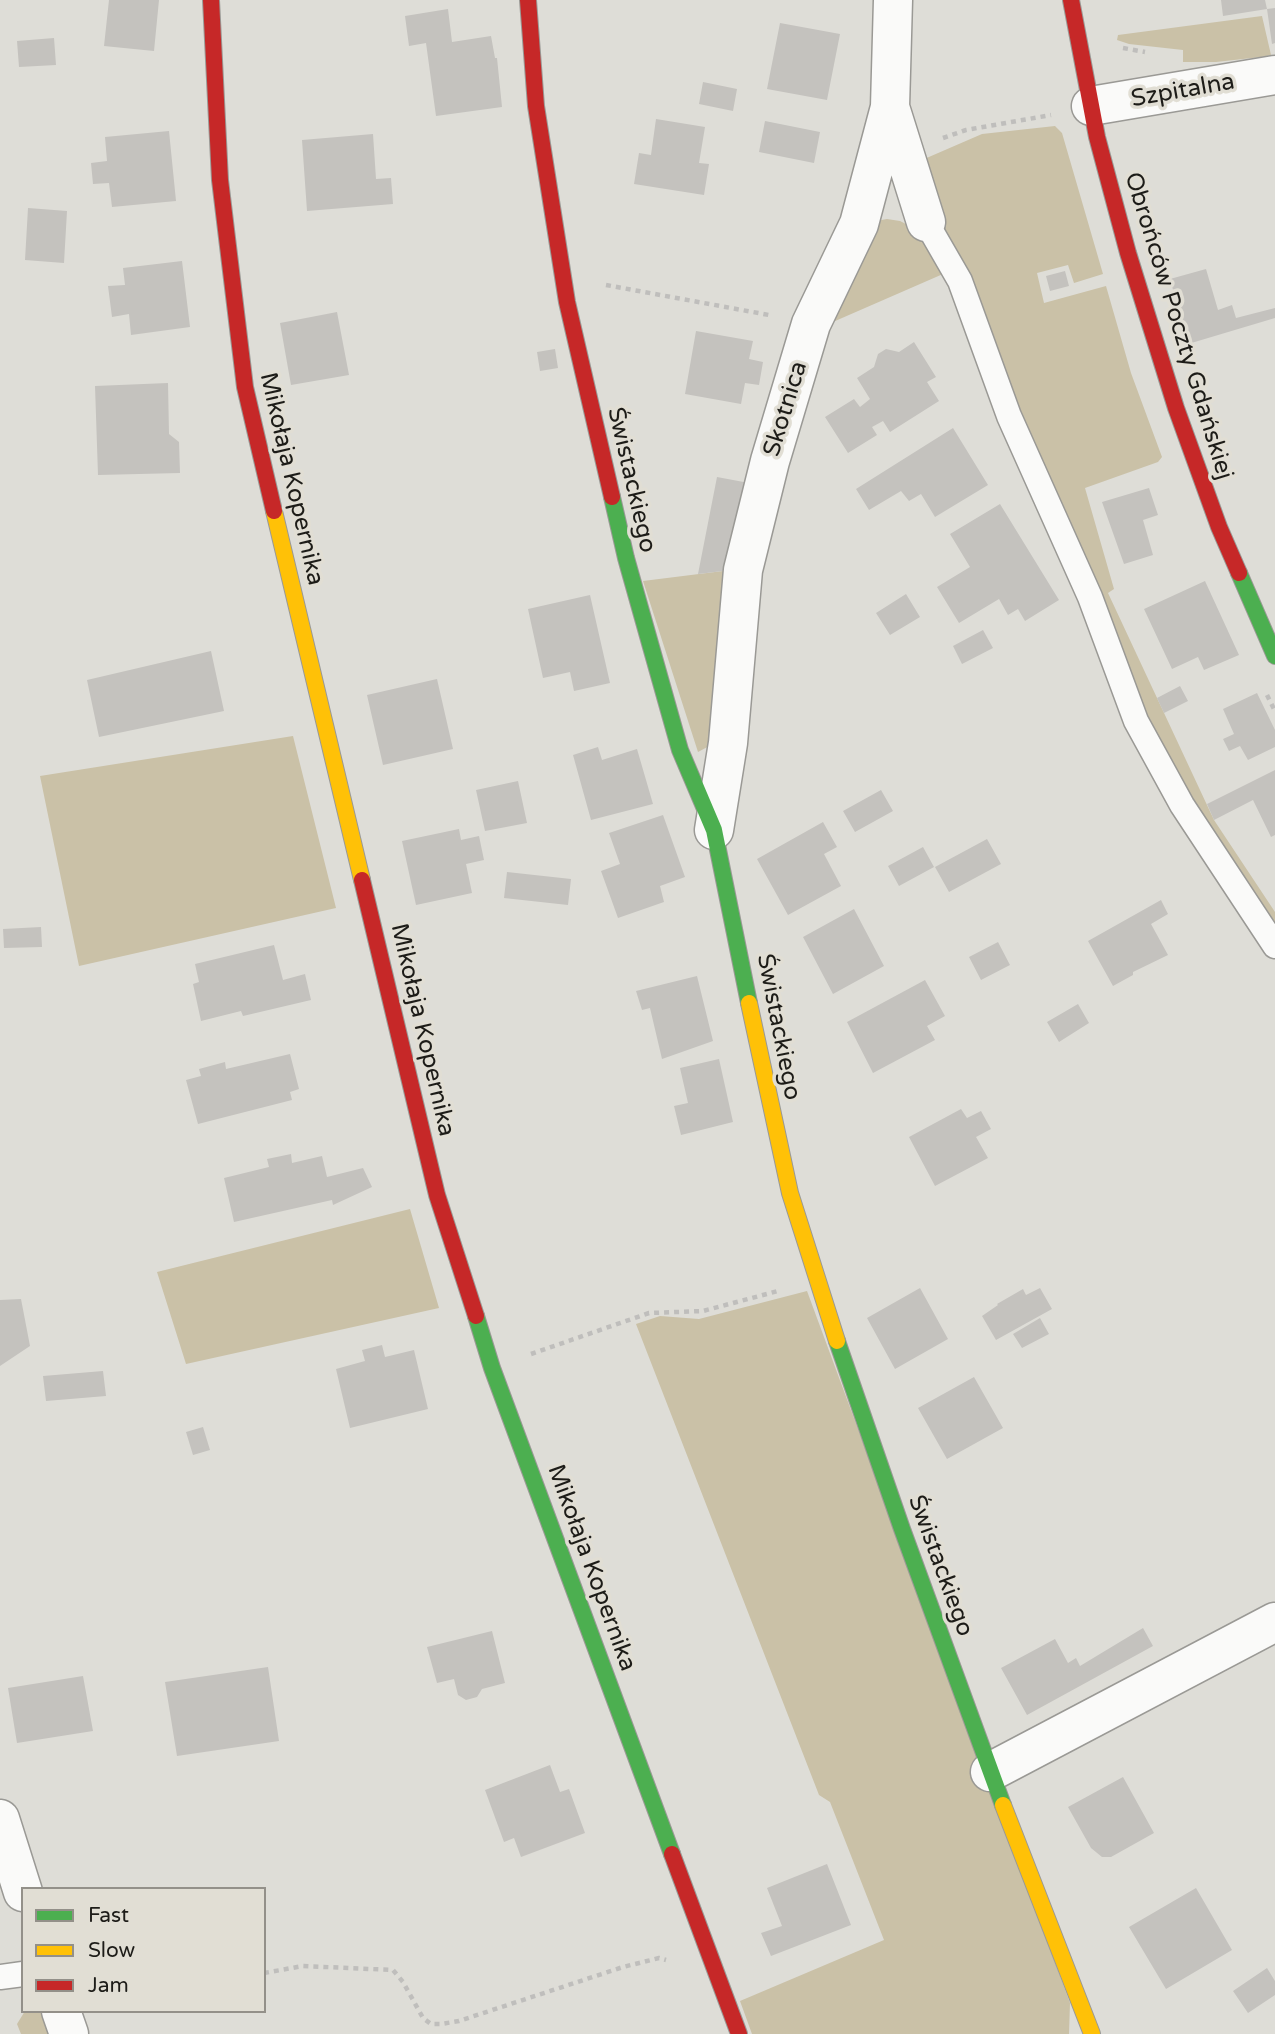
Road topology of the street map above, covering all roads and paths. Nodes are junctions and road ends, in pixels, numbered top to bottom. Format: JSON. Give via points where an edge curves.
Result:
{"nodes":[{"id":1,"x":211,"y":0,"type":"edge"},
{"id":2,"x":528,"y":0,"type":"edge"},
{"id":3,"x":893,"y":0,"type":"edge"},
{"id":4,"x":1071,"y":0,"type":"edge"},
{"id":5,"x":1275,"y":75,"type":"edge"},
{"id":6,"x":890,"y":107,"type":"junction"},
{"id":7,"x":1076,"y":110,"type":"junction"},
{"id":8,"x":903,"y":152,"type":"junction"},
{"id":9,"x":926,"y":222,"type":"joint"},
{"id":10,"x":564,"y":278,"type":"junction"},
{"id":11,"x":811,"y":324,"type":"junction"},
{"id":12,"x":1275,"y":656,"type":"edge"},
{"id":13,"x":715,"y":830,"type":"junction"},
{"id":14,"x":1275,"y":946,"type":"edge"},
{"id":15,"x":815,"y":1276,"type":"junction"},
{"id":16,"x":492,"y":1368,"type":"junction"},
{"id":17,"x":1275,"y":1622,"type":"edge"},
{"id":18,"x":990,"y":1772,"type":"junction"},
{"id":19,"x":0,"y":1819,"type":"edge"},
{"id":20,"x":21,"y":1887,"type":"edge"},
{"id":21,"x":266,"y":1973,"type":"edge"},
{"id":22,"x":21,"y":1974,"type":"edge"},
{"id":23,"x":0,"y":1977,"type":"edge"},
{"id":24,"x":722,"y":1989,"type":"junction"},
{"id":25,"x":62,"y":2013,"type":"edge"},
{"id":26,"x":69,"y":2034,"type":"edge"},
{"id":27,"x":739,"y":2034,"type":"edge"},
{"id":28,"x":1092,"y":2034,"type":"edge"}],
"edges":[{"from":1,"to":16,"type":"street","name":"Mikołaja Kopernika","via":[[220,180],[245,387],[437,1195]]},
{"from":2,"to":10,"type":"street","name":"Świstackiego","via":[[536,106]]},
{"from":3,"to":6,"type":"street","name":"Skotnica"},
{"from":4,"to":7,"type":"street","name":"Obrońców Poczty Gdańskiej"},
{"from":5,"to":7,"type":"street","name":"Szpitalna"},
{"from":6,"to":8,"type":"street"},
{"from":6,"to":11,"type":"street","name":"Skotnica","via":[[859,224]]},
{"from":7,"to":8,"type":"path","via":[[966,130]]},
{"from":7,"to":12,"type":"street","name":"Obrońców Poczty Gdańskiej","via":[[1219,527]]},
{"from":8,"to":9,"type":"street"},
{"from":9,"to":14,"type":"lane","via":[[960,281],[1009,416],[1090,597],[1136,721],[1182,805]]},
{"from":10,"to":11,"type":"path"},
{"from":10,"to":13,"type":"street","name":"Świstackiego","via":[[625,558],[680,750]]},
{"from":11,"to":13,"type":"street","name":"Skotnica","via":[[743,569],[728,743]]},
{"from":13,"to":15,"type":"street","name":"Świstackiego","via":[[790,1193]]},
{"from":15,"to":16,"type":"path","via":[[703,1311],[649,1313]]},
{"from":15,"to":18,"type":"street","name":"Świstackiego"},
{"from":16,"to":24,"type":"street","name":"Mikołaja Kopernika"},
{"from":17,"to":18,"type":"street"},
{"from":18,"to":28,"type":"street","name":"Świstackiego"},
{"from":19,"to":20,"type":"street"},
{"from":21,"to":24,"type":"path","via":[[303,1966],[393,1970],[422,2018],[431,2024],[459,2021],[659,1958],[688,1966]]},
{"from":22,"to":23,"type":"lane"},
{"from":24,"to":27,"type":"street","name":"Mikołaja Kopernika"},
{"from":25,"to":26,"type":"street"}]}
